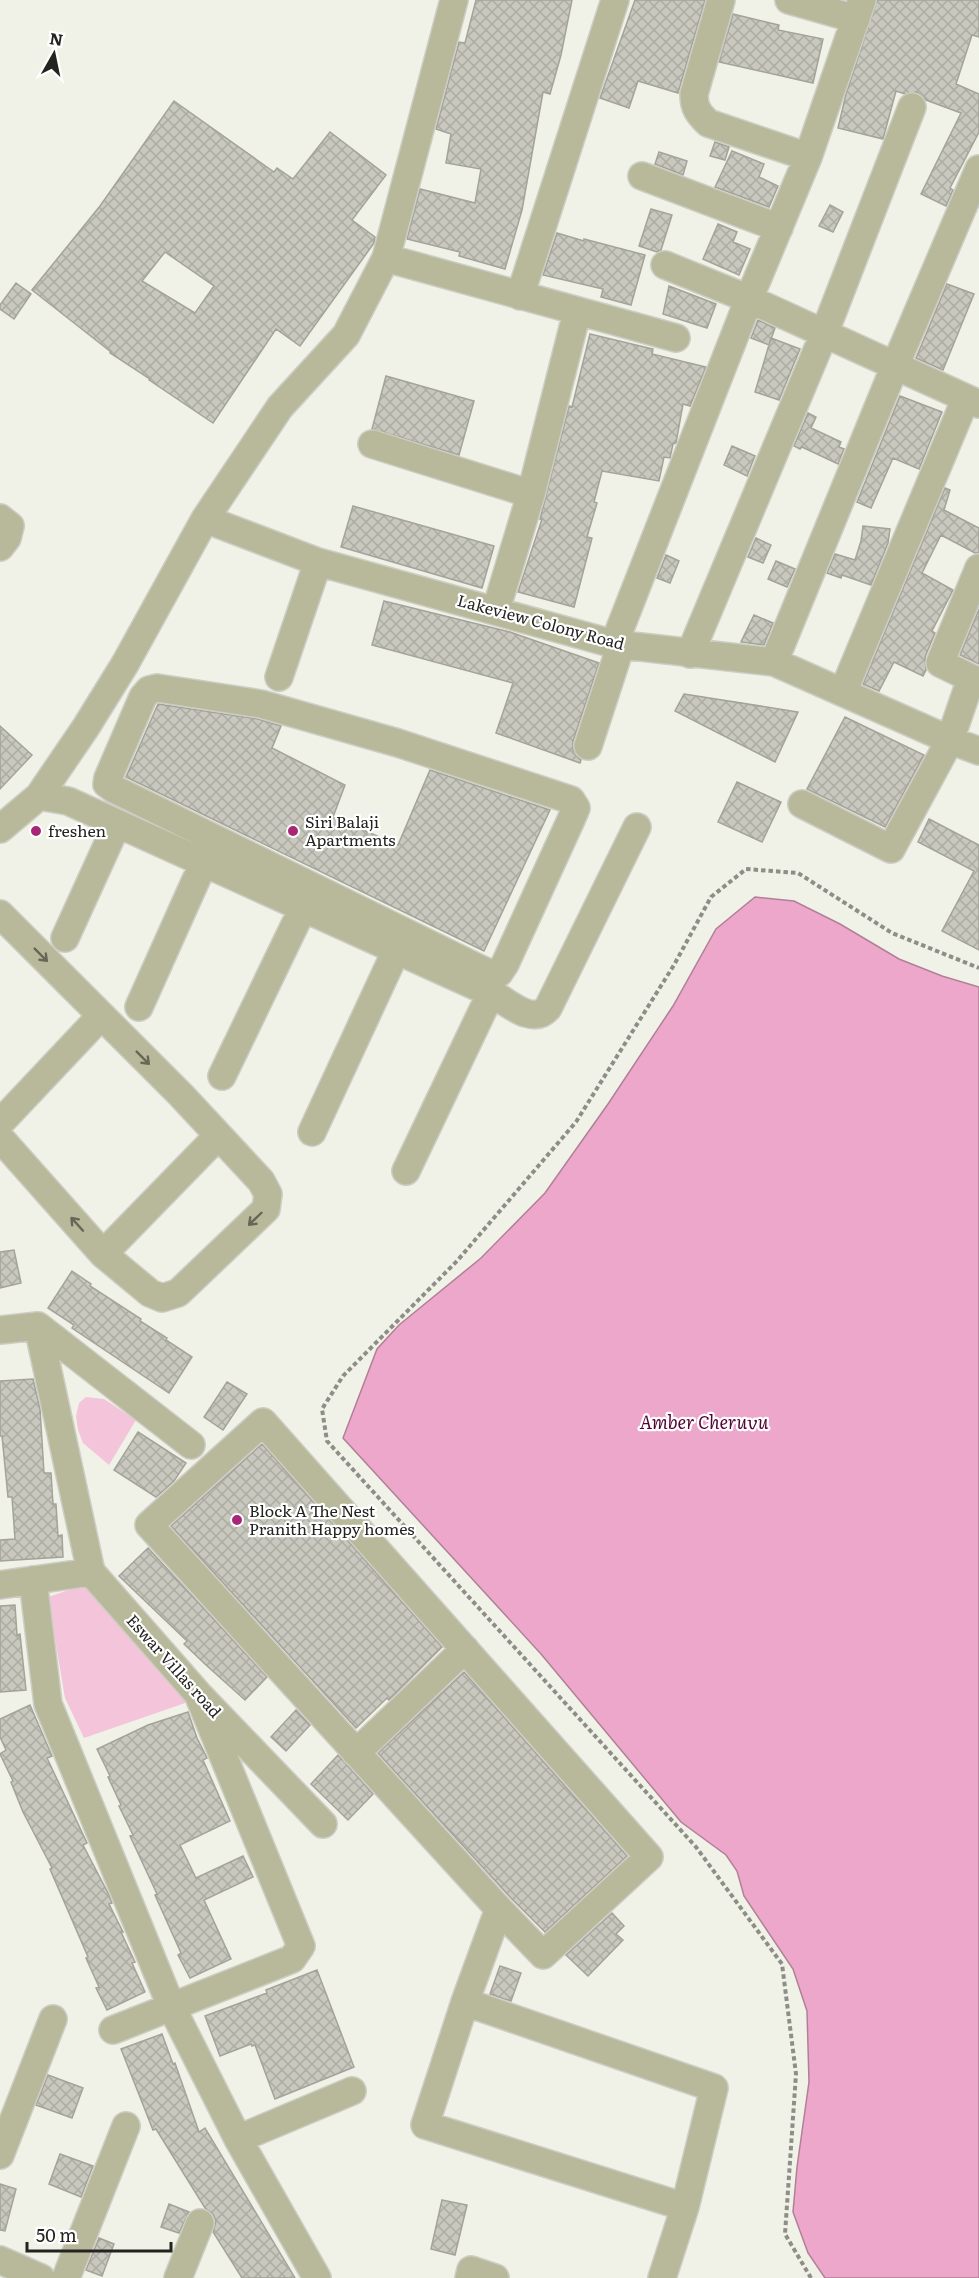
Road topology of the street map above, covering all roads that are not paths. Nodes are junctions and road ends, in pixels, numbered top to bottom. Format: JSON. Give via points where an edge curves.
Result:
{"nodes":[{"id":1,"x":454,"y":0,"type":"edge"},
{"id":2,"x":615,"y":0,"type":"edge"},
{"id":3,"x":722,"y":0,"type":"edge"},
{"id":4,"x":789,"y":0,"type":"edge"},
{"id":5,"x":859,"y":10,"type":"edge"},
{"id":6,"x":912,"y":107,"type":"dead end"},
{"id":7,"x":808,"y":157,"type":"junction"},
{"id":8,"x":979,"y":169,"type":"edge"},
{"id":9,"x":642,"y":176,"type":"dead end"},
{"id":10,"x":779,"y":228,"type":"junction"},
{"id":11,"x":386,"y":258,"type":"junction"},
{"id":12,"x":665,"y":265,"type":"dead end"},
{"id":13,"x":520,"y":296,"type":"junction"},
{"id":14,"x":750,"y":300,"type":"junction"},
{"id":15,"x":577,"y":312,"type":"junction"},
{"id":16,"x":824,"y":334,"type":"junction"},
{"id":17,"x":676,"y":338,"type":"dead end"},
{"id":18,"x":895,"y":366,"type":"junction"},
{"id":19,"x":973,"y":401,"type":"edge"},
{"id":20,"x":372,"y":444,"type":"dead end"},
{"id":21,"x":531,"y":494,"type":"junction"},
{"id":22,"x":0,"y":518,"type":"edge"},
{"id":23,"x":205,"y":519,"type":"junction"},
{"id":24,"x":0,"y":547,"type":"edge"},
{"id":25,"x":318,"y":562,"type":"junction"},
{"id":26,"x":979,"y":568,"type":"edge"},
{"id":27,"x":496,"y":610,"type":"junction"},
{"id":28,"x":618,"y":645,"type":"junction"},
{"id":29,"x":690,"y":654,"type":"junction"},
{"id":30,"x":774,"y":662,"type":"junction"},
{"id":31,"x":279,"y":676,"type":"dead end"},
{"id":32,"x":975,"y":680,"type":"edge"},
{"id":33,"x":843,"y":692,"type":"junction"},
{"id":34,"x":90,"y":720,"type":"junction"},
{"id":35,"x":126,"y":736,"type":"junction"},
{"id":36,"x":950,"y":740,"type":"junction"},
{"id":37,"x":588,"y":746,"type":"dead end"},
{"id":38,"x":979,"y":751,"type":"edge"},
{"id":39,"x":39,"y":796,"type":"junction"},
{"id":40,"x":802,"y":804,"type":"dead end"},
{"id":41,"x":5,"y":816,"type":"edge"},
{"id":42,"x":117,"y":824,"type":"junction"},
{"id":43,"x":637,"y":827,"type":"dead end"},
{"id":44,"x":204,"y":862,"type":"junction"},
{"id":45,"x":303,"y":908,"type":"junction"},
{"id":46,"x":0,"y":914,"type":"edge"},
{"id":47,"x":65,"y":938,"type":"dead end"},
{"id":48,"x":396,"y":951,"type":"junction"},
{"id":49,"x":491,"y":993,"type":"junction"},
{"id":50,"x":139,"y":1007,"type":"dead end"},
{"id":51,"x":102,"y":1016,"type":"junction"},
{"id":52,"x":222,"y":1076,"type":"dead end"},
{"id":53,"x":0,"y":1123,"type":"edge"},
{"id":54,"x":312,"y":1132,"type":"dead end"},
{"id":55,"x":218,"y":1136,"type":"junction"},
{"id":56,"x":0,"y":1138,"type":"edge"},
{"id":57,"x":406,"y":1171,"type":"dead end"},
{"id":58,"x":103,"y":1254,"type":"junction"},
{"id":59,"x":38,"y":1326,"type":"junction"},
{"id":60,"x":0,"y":1330,"type":"edge"},
{"id":61,"x":191,"y":1445,"type":"dead end"},
{"id":62,"x":91,"y":1572,"type":"junction"},
{"id":63,"x":33,"y":1580,"type":"junction"},
{"id":64,"x":0,"y":1585,"type":"edge"},
{"id":65,"x":465,"y":1649,"type":"junction"},
{"id":66,"x":198,"y":1695,"type":"junction"},
{"id":67,"x":356,"y":1753,"type":"junction"},
{"id":68,"x":323,"y":1824,"type":"dead end"},
{"id":69,"x":498,"y":1910,"type":"junction"},
{"id":70,"x":465,"y":2002,"type":"junction"},
{"id":71,"x":171,"y":2006,"type":"junction"},
{"id":72,"x":53,"y":2019,"type":"dead end"},
{"id":73,"x":113,"y":2030,"type":"dead end"},
{"id":74,"x":352,"y":2091,"type":"dead end"},
{"id":75,"x":126,"y":2126,"type":"dead end"},
{"id":76,"x":238,"y":2139,"type":"junction"},
{"id":77,"x":0,"y":2155,"type":"edge"},
{"id":78,"x":685,"y":2207,"type":"junction"},
{"id":79,"x":200,"y":2223,"type":"dead end"},
{"id":80,"x":0,"y":2260,"type":"edge"},
{"id":81,"x":41,"y":2278,"type":"edge"},
{"id":82,"x":66,"y":2278,"type":"edge"},
{"id":83,"x":178,"y":2278,"type":"edge"},
{"id":84,"x":317,"y":2278,"type":"edge"},
{"id":85,"x":469,"y":2278,"type":"edge"},
{"id":86,"x":495,"y":2278,"type":"edge"},
{"id":87,"x":662,"y":2278,"type":"edge"}],
"edges":[{"from":1,"to":11,"type":"street"},
{"from":2,"to":13,"type":"street"},
{"from":3,"to":7,"type":"street","via":[[694,94],[698,113],[708,123]]},
{"from":4,"to":5,"type":"street"},
{"from":5,"to":7,"type":"street"},
{"from":6,"to":16,"type":"street"},
{"from":7,"to":10,"type":"street"},
{"from":8,"to":18,"type":"street"},
{"from":9,"to":10,"type":"street"},
{"from":10,"to":14,"type":"street"},
{"from":11,"to":13,"type":"street"},
{"from":11,"to":23,"type":"street","via":[[346,335],[280,407]]},
{"from":12,"to":14,"type":"street"},
{"from":13,"to":15,"type":"street"},
{"from":14,"to":16,"type":"street"},
{"from":14,"to":28,"type":"street"},
{"from":15,"to":17,"type":"street"},
{"from":15,"to":21,"type":"street"},
{"from":16,"to":18,"type":"street"},
{"from":16,"to":29,"type":"street"},
{"from":18,"to":19,"type":"street"},
{"from":18,"to":30,"type":"street"},
{"from":19,"to":33,"type":"street"},
{"from":20,"to":21,"type":"street"},
{"from":21,"to":27,"type":"street"},
{"from":22,"to":24,"type":"street","via":[[10,526]]},
{"from":23,"to":25,"type":"street","name":"Lakeview Colony Road"},
{"from":23,"to":34,"type":"street"},
{"from":25,"to":27,"type":"street","name":"Lakeview Colony Road"},
{"from":25,"to":31,"type":"street"},
{"from":26,"to":32,"type":"street","via":[[940,663]]},
{"from":27,"to":28,"type":"street","name":"Lakeview Colony Road"},
{"from":28,"to":29,"type":"street","name":"Lakeview Colony Road"},
{"from":28,"to":37,"type":"street"},
{"from":29,"to":30,"type":"street","name":"Lakeview Colony Road"},
{"from":30,"to":33,"type":"street","name":"Lakeview Colony Road"},
{"from":32,"to":36,"type":"street"},
{"from":33,"to":36,"type":"street","name":"Lakeview Colony Road"},
{"from":34,"to":35,"type":"street"},
{"from":34,"to":39,"type":"street"},
{"from":35,"to":35,"type":"street","via":[[108,778],[107,784],[114,789],[491,974],[499,973],[505,964],[576,808],[571,800],[552,793],[261,704],[157,688],[143,697]]},
{"from":36,"to":38,"type":"street","name":"Lakeview Colony Road"},
{"from":36,"to":40,"type":"street","via":[[891,849]]},
{"from":39,"to":41,"type":"street"},
{"from":39,"to":42,"type":"street","via":[[68,801]]},
{"from":42,"to":44,"type":"street"},
{"from":42,"to":47,"type":"street"},
{"from":43,"to":49,"type":"street","via":[[543,1014],[524,1013]]},
{"from":44,"to":45,"type":"street"},
{"from":44,"to":50,"type":"street"},
{"from":45,"to":48,"type":"street"},
{"from":45,"to":52,"type":"street"},
{"from":46,"to":51,"type":"street","one_way":true},
{"from":48,"to":49,"type":"street"},
{"from":48,"to":54,"type":"street"},
{"from":49,"to":57,"type":"street"},
{"from":51,"to":53,"type":"street"},
{"from":51,"to":55,"type":"street","one_way":true},
{"from":55,"to":58,"type":"street"},
{"from":55,"to":58,"type":"street","one_way":true,"via":[[261,1181],[268,1194],[266,1209],[178,1293],[170,1296],[162,1298],[150,1293]]},
{"from":58,"to":56,"type":"street","one_way":true},
{"from":59,"to":60,"type":"street"},
{"from":59,"to":61,"type":"street"},
{"from":59,"to":62,"type":"street"},
{"from":62,"to":63,"type":"street"},
{"from":62,"to":66,"type":"street","name":"Eswar Villas road"},
{"from":63,"to":64,"type":"street"},
{"from":63,"to":71,"type":"street","via":[[48,1704]]},
{"from":65,"to":67,"type":"street"},
{"from":65,"to":67,"type":"street","via":[[263,1422],[149,1525]]},
{"from":65,"to":69,"type":"street","via":[[649,1857],[543,1955]]},
{"from":66,"to":68,"type":"street","name":"Eswar Villas road"},
{"from":66,"to":71,"type":"street","via":[[301,1946],[292,1959]]},
{"from":67,"to":69,"type":"street"},
{"from":69,"to":70,"type":"street"},
{"from":70,"to":78,"type":"street","via":[[714,2088]]},
{"from":70,"to":78,"type":"street","via":[[425,2125]]},
{"from":71,"to":73,"type":"street"},
{"from":71,"to":76,"type":"street"},
{"from":72,"to":77,"type":"street"},
{"from":74,"to":76,"type":"street"},
{"from":75,"to":82,"type":"street"},
{"from":76,"to":84,"type":"street"},
{"from":78,"to":87,"type":"street"},
{"from":79,"to":83,"type":"street"},
{"from":80,"to":81,"type":"street"},
{"from":85,"to":86,"type":"street","via":[[471,2270]]}]}
